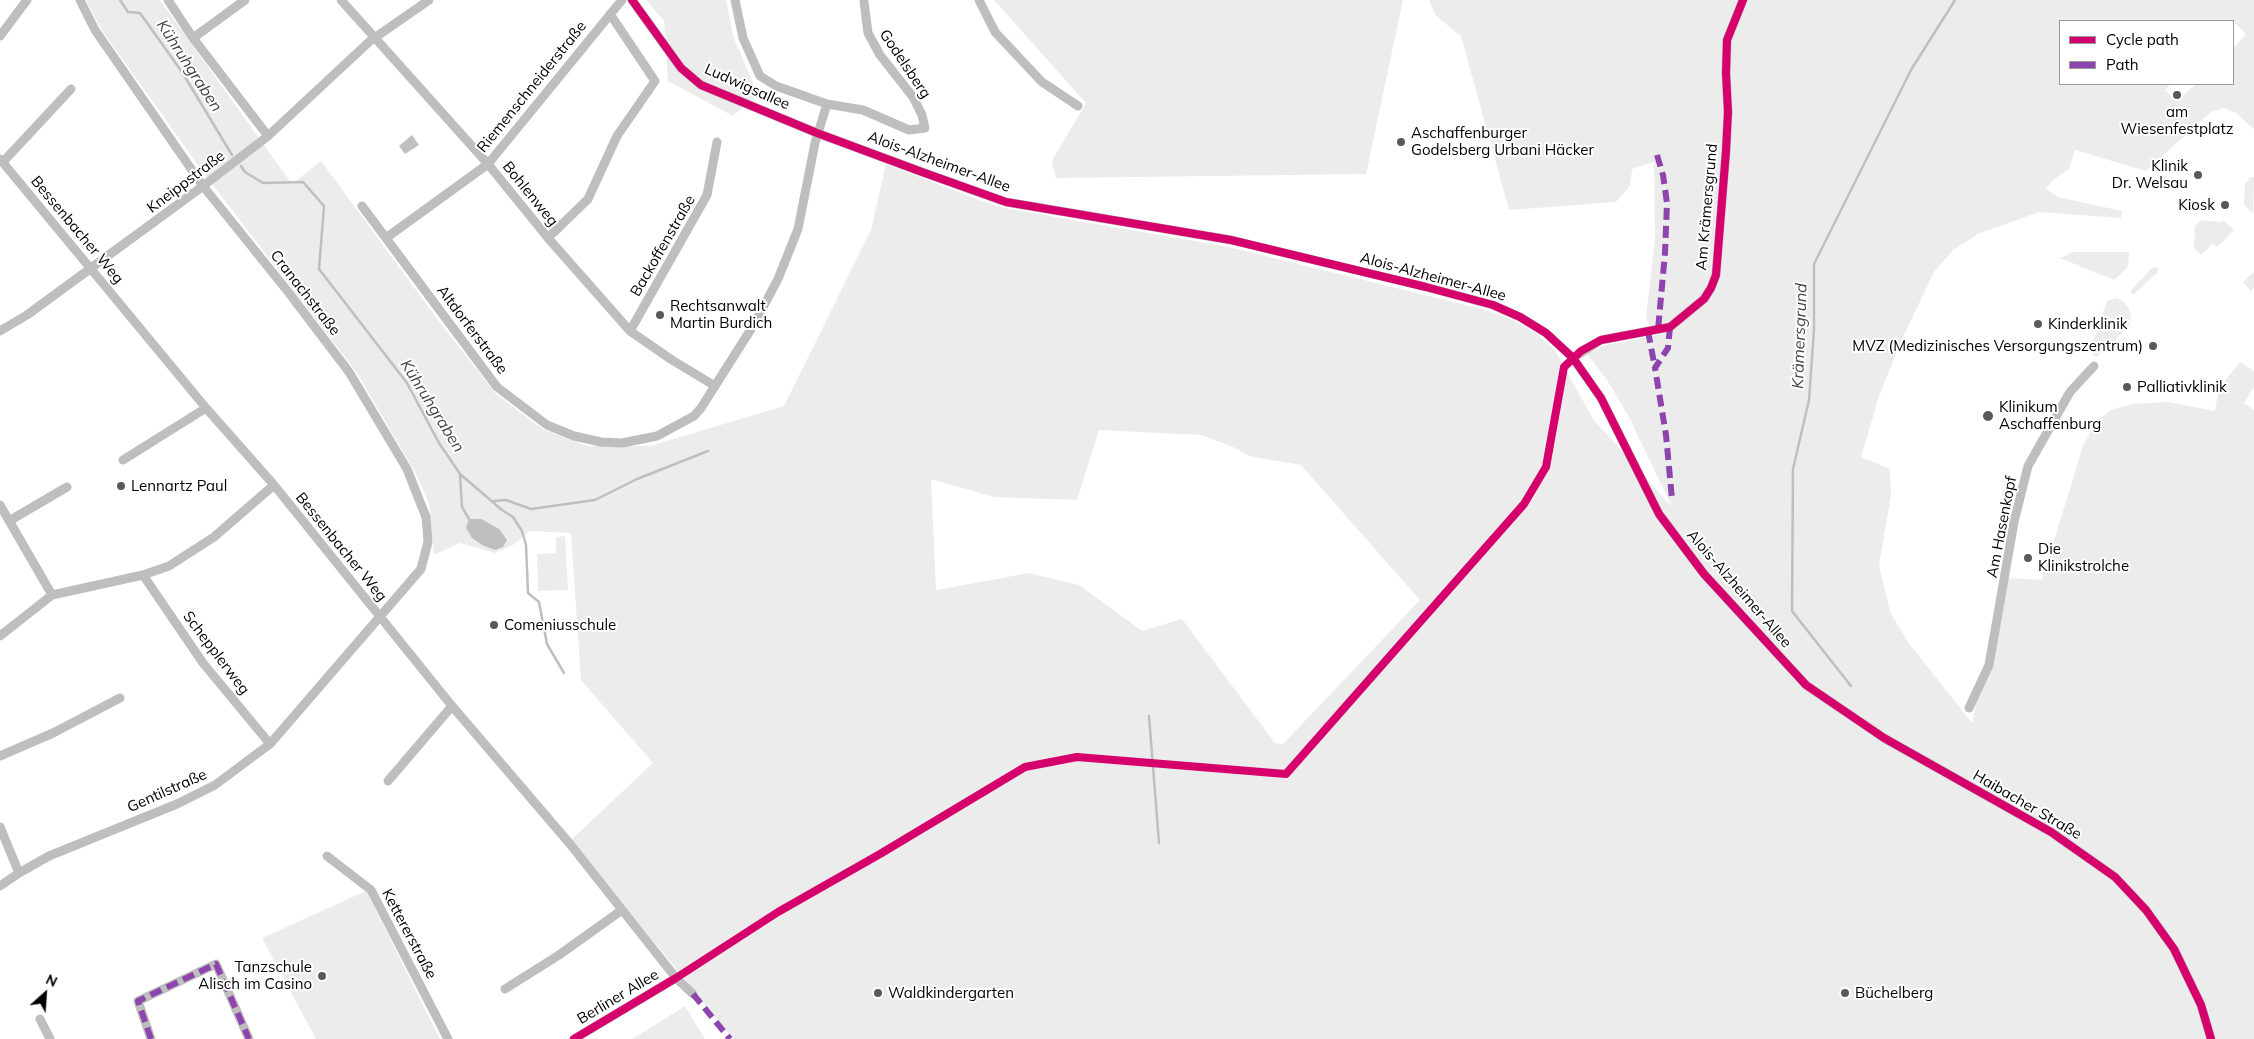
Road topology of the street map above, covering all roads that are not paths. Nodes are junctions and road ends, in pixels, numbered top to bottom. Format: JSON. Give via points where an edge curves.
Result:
{"nodes":[{"id":1,"x":27,"y":0,"type":"edge"},
{"id":2,"x":80,"y":0,"type":"edge"},
{"id":3,"x":168,"y":0,"type":"edge"},
{"id":4,"x":245,"y":0,"type":"edge"},
{"id":5,"x":340,"y":0,"type":"edge"},
{"id":6,"x":429,"y":0,"type":"edge"},
{"id":7,"x":622,"y":0,"type":"edge"},
{"id":8,"x":735,"y":0,"type":"edge"},
{"id":9,"x":980,"y":0,"type":"edge"},
{"id":10,"x":1743,"y":0,"type":"edge"},
{"id":11,"x":637,"y":2,"type":"edge"},
{"id":12,"x":864,"y":2,"type":"dead end"},
{"id":13,"x":610,"y":14,"type":"junction"},
{"id":14,"x":0,"y":36,"type":"edge"},
{"id":15,"x":193,"y":38,"type":"junction"},
{"id":16,"x":375,"y":38,"type":"junction"},
{"id":17,"x":71,"y":90,"type":"dead end"},
{"id":18,"x":827,"y":104,"type":"junction"},
{"id":19,"x":1078,"y":106,"type":"dead end"},
{"id":20,"x":817,"y":133,"type":"junction"},
{"id":21,"x":268,"y":136,"type":"junction"},
{"id":22,"x":717,"y":142,"type":"dead end"},
{"id":23,"x":1,"y":160,"type":"edge"},
{"id":24,"x":488,"y":164,"type":"junction"},
{"id":25,"x":203,"y":186,"type":"junction"},
{"id":26,"x":362,"y":206,"type":"dead end"},
{"id":27,"x":386,"y":238,"type":"junction"},
{"id":28,"x":548,"y":238,"type":"junction"},
{"id":29,"x":91,"y":268,"type":"junction"},
{"id":30,"x":0,"y":331,"type":"edge"},
{"id":31,"x":630,"y":331,"type":"junction"},
{"id":32,"x":1573,"y":358,"type":"junction"},
{"id":33,"x":2094,"y":366,"type":"dead end"},
{"id":34,"x":715,"y":386,"type":"junction"},
{"id":35,"x":206,"y":408,"type":"junction"},
{"id":36,"x":123,"y":460,"type":"dead end"},
{"id":37,"x":274,"y":486,"type":"junction"},
{"id":38,"x":68,"y":487,"type":"dead end"},
{"id":39,"x":0,"y":505,"type":"edge"},
{"id":40,"x":9,"y":521,"type":"junction"},
{"id":41,"x":144,"y":575,"type":"junction"},
{"id":42,"x":52,"y":596,"type":"junction"},
{"id":43,"x":379,"y":617,"type":"junction"},
{"id":44,"x":0,"y":636,"type":"edge"},
{"id":45,"x":120,"y":698,"type":"dead end"},
{"id":46,"x":452,"y":706,"type":"junction"},
{"id":47,"x":1969,"y":708,"type":"dead end"},
{"id":48,"x":270,"y":744,"type":"junction"},
{"id":49,"x":0,"y":756,"type":"edge"},
{"id":50,"x":1939,"y":770,"type":"joint"},
{"id":51,"x":388,"y":781,"type":"dead end"},
{"id":52,"x":0,"y":827,"type":"edge"},
{"id":53,"x":327,"y":856,"type":"dead end"},
{"id":54,"x":19,"y":873,"type":"junction"},
{"id":55,"x":0,"y":886,"type":"edge"},
{"id":56,"x":622,"y":910,"type":"junction"},
{"id":57,"x":676,"y":978,"type":"junction"},
{"id":58,"x":505,"y":989,"type":"dead end"},
{"id":59,"x":693,"y":994,"type":"dead end"},
{"id":60,"x":40,"y":1019,"type":"dead end"},
{"id":61,"x":50,"y":1039,"type":"edge"},
{"id":62,"x":151,"y":1039,"type":"edge"},
{"id":63,"x":249,"y":1039,"type":"edge"},
{"id":64,"x":448,"y":1039,"type":"edge"},
{"id":65,"x":574,"y":1039,"type":"edge"},
{"id":66,"x":2211,"y":1039,"type":"edge"}],
"edges":[{"from":1,"to":14,"type":"street"},
{"from":2,"to":25,"type":"street","name":"Cranachstraße","via":[[95,30]]},
{"from":3,"to":15,"type":"street"},
{"from":4,"to":15,"type":"street"},
{"from":5,"to":16,"type":"street","name":"Bohlenweg"},
{"from":6,"to":16,"type":"street","name":"Kneippstraße"},
{"from":7,"to":13,"type":"street","name":"Riemenschneiderstraße"},
{"from":8,"to":18,"type":"street","name":"Godelsberg","via":[[743,38],[760,76],[776,86]]},
{"from":9,"to":19,"type":"street","via":[[995,32],[1042,82]]},
{"from":10,"to":32,"type":"street","name":"Am Krämersgrund","via":[[1727,40],[1726,151],[1716,275],[1711,288],[1704,299],[1670,327],[1601,340]]},
{"from":11,"to":20,"type":"street","name":"Ludwigsallee","via":[[681,68],[701,85]]},
{"from":12,"to":18,"type":"street","name":"Godelsberg","via":[[868,33],[880,55],[913,97],[925,128],[909,130],[864,110]]},
{"from":13,"to":24,"type":"street","name":"Riemenschneiderstraße"},
{"from":13,"to":28,"type":"street","via":[[655,81],[617,136],[588,199]]},
{"from":15,"to":21,"type":"street"},
{"from":16,"to":21,"type":"street","name":"Kneippstraße"},
{"from":16,"to":24,"type":"street","name":"Bohlenweg"},
{"from":17,"to":23,"type":"street","name":"Bessenbacher Weg"},
{"from":18,"to":20,"type":"street"},
{"from":20,"to":32,"type":"street","name":"Alois-Alzheimer-Allee","via":[[1006,202],[1231,240],[1493,306],[1546,333]]},
{"from":20,"to":34,"type":"street","name":"Altdorferstraße","via":[[798,229],[778,279]]},
{"from":21,"to":25,"type":"street","name":"Kneippstraße"},
{"from":22,"to":31,"type":"street","name":"Backoffenstraße","via":[[707,195]]},
{"from":23,"to":29,"type":"street","name":"Bessenbacher Weg"},
{"from":24,"to":27,"type":"street","name":"Riemenschneiderstraße"},
{"from":24,"to":28,"type":"street","name":"Bohlenweg"},
{"from":25,"to":29,"type":"street","name":"Kneippstraße"},
{"from":25,"to":43,"type":"street","name":"Cranachstraße","via":[[349,372],[407,469],[426,517],[428,542],[421,569]]},
{"from":26,"to":27,"type":"street","name":"Altdorferstraße"},
{"from":27,"to":34,"type":"street","name":"Altdorferstraße","via":[[498,387],[547,425],[601,442],[622,443],[657,436],[694,416]]},
{"from":28,"to":31,"type":"street","name":"Bohlenweg"},
{"from":29,"to":30,"type":"street","name":"Kneippstraße"},
{"from":29,"to":35,"type":"street","name":"Bessenbacher Weg"},
{"from":31,"to":34,"type":"street","name":"Bohlenweg"},
{"from":32,"to":50,"type":"street","name":"Alois-Alzheimer-Allee","via":[[1614,420],[1659,514],[1722,595],[1806,685],[1876,733]]},
{"from":33,"to":47,"type":"street","name":"Am Hasenkopf","via":[[2070,392],[2028,466],[2014,522],[1989,665]]},
{"from":35,"to":36,"type":"street"},
{"from":35,"to":37,"type":"street","name":"Bessenbacher Weg"},
{"from":37,"to":41,"type":"street","via":[[214,537],[169,566]]},
{"from":37,"to":43,"type":"street","name":"Bessenbacher Weg"},
{"from":38,"to":40,"type":"street"},
{"from":39,"to":40,"type":"street"},
{"from":40,"to":42,"type":"street"},
{"from":41,"to":42,"type":"street"},
{"from":41,"to":48,"type":"street","name":"Schepplerweg","via":[[203,663]]},
{"from":42,"to":44,"type":"street"},
{"from":43,"to":46,"type":"street","name":"Bessenbacher Weg"},
{"from":43,"to":48,"type":"street","name":"Gentilstraße"},
{"from":45,"to":49,"type":"street"},
{"from":46,"to":51,"type":"street"},
{"from":46,"to":56,"type":"street","name":"Bessenbacher Weg"},
{"from":48,"to":54,"type":"street","name":"Gentilstraße","via":[[215,786],[49,856]]},
{"from":50,"to":66,"type":"street","name":"Haibacher Straße","via":[[2051,832],[2116,877],[2146,910],[2174,949],[2201,1005]]},
{"from":52,"to":54,"type":"street"},
{"from":53,"to":64,"type":"street","name":"Kettererstraße","via":[[371,890]]},
{"from":54,"to":55,"type":"street","name":"Gentilstraße"},
{"from":56,"to":57,"type":"street","name":"Bessenbacher Weg"},
{"from":56,"to":58,"type":"street"},
{"from":57,"to":59,"type":"street","name":"Bessenbacher Weg"},
{"from":57,"to":65,"type":"street","name":"Berliner Allee"},
{"from":60,"to":61,"type":"street"},
{"from":62,"to":63,"type":"street","via":[[138,1001],[216,964]]}]}
